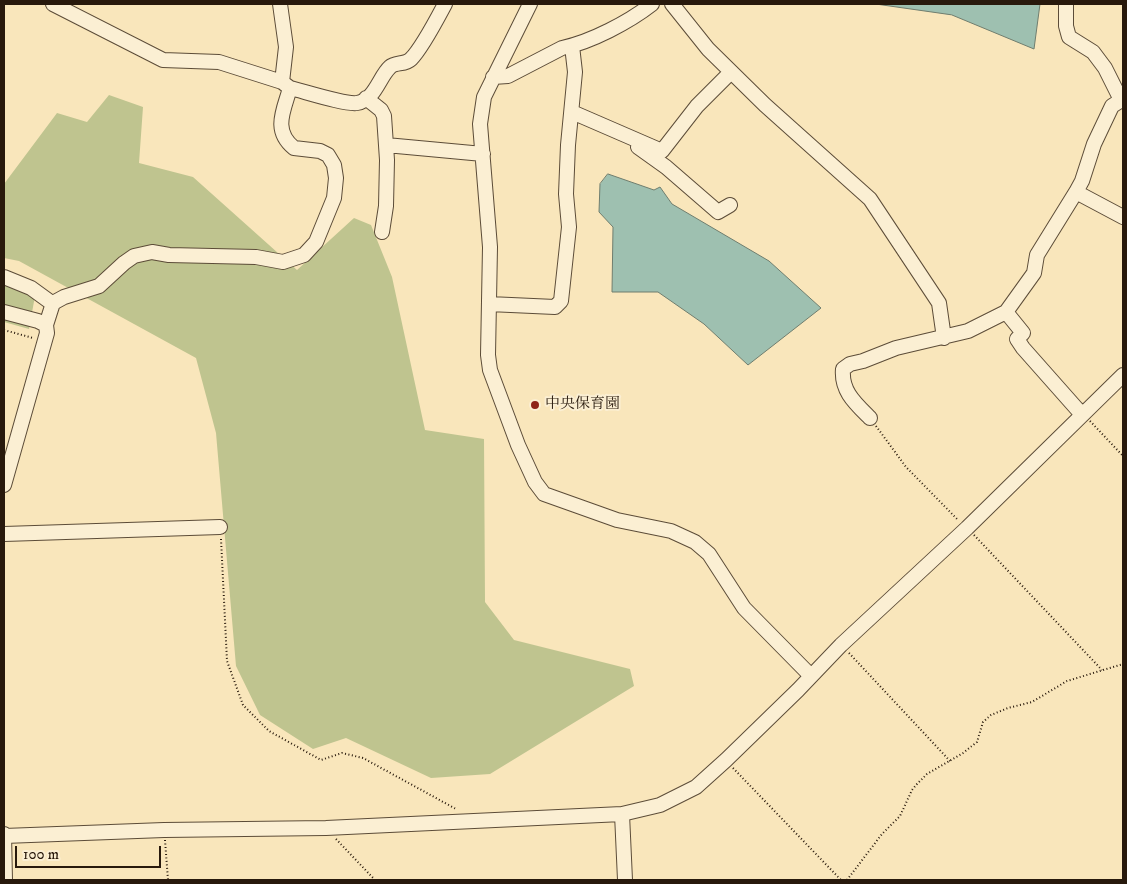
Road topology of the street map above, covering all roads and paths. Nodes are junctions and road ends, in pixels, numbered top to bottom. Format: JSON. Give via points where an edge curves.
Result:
{"nodes":[{"id":1,"x":53,"y":4,"type":"edge"},
{"id":2,"x":280,"y":4,"type":"edge"},
{"id":3,"x":445,"y":4,"type":"edge"},
{"id":4,"x":530,"y":4,"type":"edge"},
{"id":5,"x":652,"y":4,"type":"edge"},
{"id":6,"x":672,"y":4,"type":"edge"},
{"id":7,"x":1066,"y":4,"type":"edge"},
{"id":8,"x":572,"y":46,"type":"junction"},
{"id":9,"x":731,"y":72,"type":"junction"},
{"id":10,"x":493,"y":77,"type":"junction"},
{"id":11,"x":286,"y":85,"type":"junction"},
{"id":12,"x":366,"y":98,"type":"junction"},
{"id":13,"x":1122,"y":99,"type":"edge"},
{"id":14,"x":572,"y":112,"type":"junction"},
{"id":15,"x":622,"y":134,"type":"junction"},
{"id":16,"x":386,"y":145,"type":"junction"},
{"id":17,"x":483,"y":154,"type":"junction"},
{"id":18,"x":1076,"y":192,"type":"junction"},
{"id":19,"x":730,"y":205,"type":"dead end"},
{"id":20,"x":1123,"y":217,"type":"edge"},
{"id":21,"x":382,"y":232,"type":"dead end"},
{"id":22,"x":4,"y":277,"type":"edge"},
{"id":23,"x":53,"y":304,"type":"junction"},
{"id":24,"x":489,"y":304,"type":"junction"},
{"id":25,"x":4,"y":312,"type":"edge"},
{"id":26,"x":1006,"y":312,"type":"junction"},
{"id":27,"x":46,"y":325,"type":"junction"},
{"id":28,"x":4,"y":330,"type":"edge"},
{"id":29,"x":944,"y":338,"type":"junction"},
{"id":30,"x":45,"y":341,"type":"junction"},
{"id":31,"x":1123,"y":375,"type":"edge"},
{"id":32,"x":1083,"y":414,"type":"junction"},
{"id":33,"x":870,"y":418,"type":"joint"},
{"id":34,"x":1123,"y":456,"type":"edge"},
{"id":35,"x":4,"y":486,"type":"edge"},
{"id":36,"x":220,"y":527,"type":"joint"},
{"id":37,"x":968,"y":528,"type":"junction"},
{"id":38,"x":4,"y":534,"type":"edge"},
{"id":39,"x":841,"y":645,"type":"junction"},
{"id":40,"x":1123,"y":664,"type":"edge"},
{"id":41,"x":1102,"y":670,"type":"junction"},
{"id":42,"x":811,"y":676,"type":"junction"},
{"id":43,"x":726,"y":760,"type":"junction"},
{"id":44,"x":950,"y":761,"type":"junction"},
{"id":45,"x":622,"y":814,"type":"junction"},
{"id":46,"x":476,"y":821,"type":"junction"},
{"id":47,"x":326,"y":828,"type":"junction"},
{"id":48,"x":164,"y":830,"type":"junction"},
{"id":49,"x":4,"y":835,"type":"edge"},
{"id":50,"x":5,"y":880,"type":"edge"},
{"id":51,"x":168,"y":880,"type":"edge"},
{"id":52,"x":375,"y":880,"type":"edge"},
{"id":53,"x":626,"y":880,"type":"edge"},
{"id":54,"x":841,"y":880,"type":"edge"},
{"id":55,"x":847,"y":880,"type":"edge"}],
"edges":[{"from":1,"to":11,"type":"street","via":[[163,60],[220,62]]},
{"from":2,"to":11,"type":"street","via":[[286,47]]},
{"from":3,"to":12,"type":"street","via":[[410,60],[389,68]]},
{"from":4,"to":10,"type":"street"},
{"from":5,"to":8,"type":"street","via":[[610,30]]},
{"from":6,"to":9,"type":"street"},
{"from":7,"to":13,"type":"street","via":[[1069,37],[1093,52],[1106,68]]},
{"from":8,"to":10,"type":"street","via":[[508,76]]},
{"from":8,"to":14,"type":"street","via":[[575,72]]},
{"from":9,"to":15,"type":"street","via":[[697,106],[662,151]]},
{"from":9,"to":29,"type":"street","via":[[870,199],[939,303]]},
{"from":10,"to":17,"type":"street","via":[[484,97],[480,124]]},
{"from":11,"to":12,"type":"street","via":[[349,102],[356,103]]},
{"from":11,"to":23,"type":"street","via":[[281,127],[284,136],[294,148],[328,155],[336,178],[334,198],[316,242],[304,255],[283,262],[256,257],[152,252],[134,256],[98,286]]},
{"from":12,"to":16,"type":"street","via":[[384,116]]},
{"from":13,"to":18,"type":"street","via":[[1112,106]]},
{"from":14,"to":15,"type":"street"},
{"from":14,"to":24,"type":"street","via":[[566,194],[569,227],[561,301],[555,307]]},
{"from":15,"to":19,"type":"street","via":[[718,212]]},
{"from":16,"to":17,"type":"street"},
{"from":16,"to":21,"type":"street","via":[[386,206]]},
{"from":17,"to":24,"type":"street","via":[[490,247]]},
{"from":18,"to":20,"type":"street"},
{"from":18,"to":26,"type":"street","via":[[1037,255],[1034,273]]},
{"from":22,"to":23,"type":"street","via":[[31,288]]},
{"from":23,"to":27,"type":"street"},
{"from":24,"to":42,"type":"street","via":[[490,370],[534,482],[544,494],[617,520],[671,531],[695,542],[708,554],[744,608]]},
{"from":25,"to":27,"type":"street"},
{"from":26,"to":29,"type":"street","via":[[968,331]]},
{"from":26,"to":32,"type":"street","via":[[1023,333],[1017,339],[1023,348]]},
{"from":27,"to":30,"type":"street"},
{"from":28,"to":30,"type":"path"},
{"from":29,"to":33,"type":"street","via":[[896,348],[843,369],[847,393]]},
{"from":30,"to":35,"type":"street"},
{"from":31,"to":32,"type":"street"},
{"from":32,"to":34,"type":"path"},
{"from":32,"to":37,"type":"street"},
{"from":33,"to":37,"type":"path","via":[[906,467]]},
{"from":36,"to":38,"type":"street"},
{"from":36,"to":46,"type":"path","via":[[227,661],[243,705],[269,731],[321,760],[342,754],[364,758]]},
{"from":37,"to":39,"type":"street"},
{"from":37,"to":41,"type":"path"},
{"from":39,"to":42,"type":"street"},
{"from":39,"to":44,"type":"path"},
{"from":40,"to":41,"type":"path"},
{"from":41,"to":44,"type":"path","via":[[1067,681],[1032,702],[991,715],[983,722],[977,742]]},
{"from":42,"to":43,"type":"street"},
{"from":43,"to":45,"type":"street","via":[[696,787],[660,805]]},
{"from":43,"to":54,"type":"path"},
{"from":44,"to":55,"type":"path","via":[[926,774],[917,784],[900,816]]},
{"from":45,"to":46,"type":"street"},
{"from":45,"to":53,"type":"street"},
{"from":46,"to":47,"type":"street"},
{"from":47,"to":48,"type":"street"},
{"from":47,"to":52,"type":"path"},
{"from":48,"to":49,"type":"street"},
{"from":48,"to":51,"type":"path"},
{"from":49,"to":50,"type":"street"}]}
